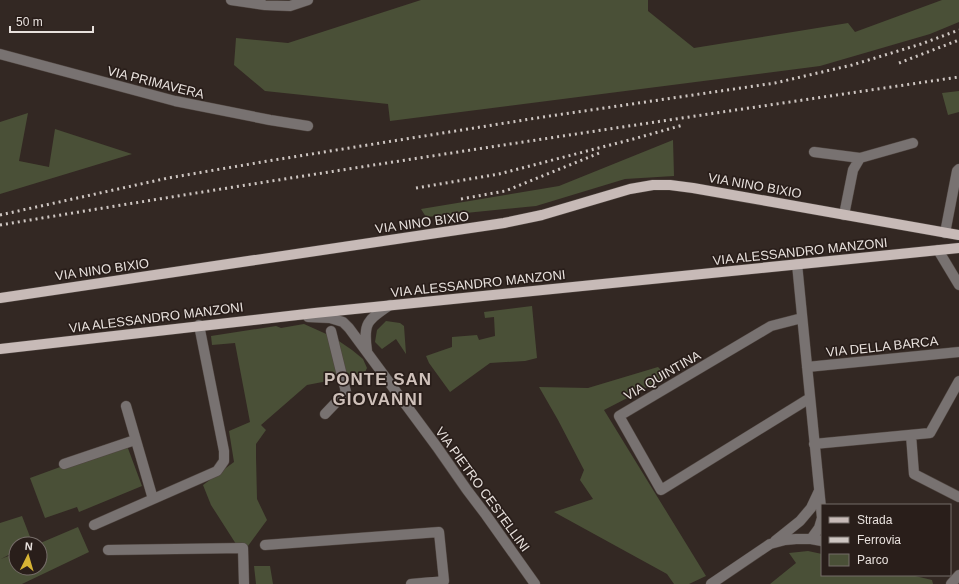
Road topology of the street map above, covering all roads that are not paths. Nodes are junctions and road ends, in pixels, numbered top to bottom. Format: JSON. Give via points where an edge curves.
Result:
{"nodes":[{"id":1,"x":231,"y":0,"type":"edge"},
{"id":2,"x":308,"y":0,"type":"edge"},
{"id":3,"x":247,"y":1,"type":"edge"},
{"id":4,"x":0,"y":54,"type":"edge"},
{"id":5,"x":308,"y":126,"type":"dead end"},
{"id":6,"x":913,"y":143,"type":"dead end"},
{"id":7,"x":814,"y":152,"type":"dead end"},
{"id":8,"x":860,"y":158,"type":"junction"},
{"id":9,"x":959,"y":169,"type":"edge"},
{"id":10,"x":844,"y":215,"type":"junction"},
{"id":11,"x":931,"y":230,"type":"junction"},
{"id":12,"x":945,"y":232,"type":"junction"},
{"id":13,"x":959,"y":235,"type":"edge"},
{"id":14,"x":939,"y":247,"type":"junction"},
{"id":15,"x":959,"y":248,"type":"edge"},
{"id":16,"x":796,"y":264,"type":"junction"},
{"id":17,"x":959,"y":285,"type":"edge"},
{"id":18,"x":0,"y":298,"type":"edge"},
{"id":19,"x":390,"y":305,"type":"junction"},
{"id":20,"x":282,"y":316,"type":"junction"},
{"id":21,"x":802,"y":318,"type":"junction"},
{"id":22,"x":199,"y":325,"type":"junction"},
{"id":23,"x":331,"y":331,"type":"dead end"},
{"id":24,"x":2,"y":348,"type":"edge"},
{"id":25,"x":367,"y":351,"type":"junction"},
{"id":26,"x":959,"y":352,"type":"edge"},
{"id":27,"x":807,"y":367,"type":"junction"},
{"id":28,"x":959,"y":381,"type":"edge"},
{"id":29,"x":810,"y":398,"type":"junction"},
{"id":30,"x":126,"y":406,"type":"dead end"},
{"id":31,"x":325,"y":414,"type":"dead end"},
{"id":32,"x":911,"y":435,"type":"junction"},
{"id":33,"x":136,"y":440,"type":"junction"},
{"id":34,"x":814,"y":444,"type":"junction"},
{"id":35,"x":64,"y":464,"type":"dead end"},
{"id":36,"x":819,"y":491,"type":"junction"},
{"id":37,"x":959,"y":497,"type":"edge"},
{"id":38,"x":153,"y":499,"type":"junction"},
{"id":39,"x":821,"y":509,"type":"edge"},
{"id":40,"x":821,"y":521,"type":"edge"},
{"id":41,"x":94,"y":525,"type":"dead end"},
{"id":42,"x":811,"y":539,"type":"junction"},
{"id":43,"x":821,"y":541,"type":"edge"},
{"id":44,"x":770,"y":544,"type":"junction"},
{"id":45,"x":265,"y":545,"type":"dead end"},
{"id":46,"x":108,"y":550,"type":"dead end"},
{"id":47,"x":959,"y":575,"type":"edge"},
{"id":48,"x":244,"y":584,"type":"edge"},
{"id":49,"x":411,"y":584,"type":"edge"},
{"id":50,"x":535,"y":584,"type":"edge"},
{"id":51,"x":711,"y":584,"type":"edge"},
{"id":52,"x":951,"y":584,"type":"edge"}],
"edges":[{"from":1,"to":3,"type":"street"},
{"from":2,"to":3,"type":"street","via":[[290,6]]},
{"from":4,"to":5,"type":"street","name":"VIA PRIMAVERA","via":[[175,101]]},
{"from":6,"to":8,"type":"street"},
{"from":7,"to":8,"type":"street"},
{"from":8,"to":10,"type":"street","via":[[853,170]]},
{"from":9,"to":12,"type":"street"},
{"from":10,"to":11,"type":"main road","name":"VIA NINO BIXIO"},
{"from":10,"to":18,"type":"main road","name":"VIA NINO BIXIO","via":[[693,188],[653,185],[504,223]]},
{"from":11,"to":12,"type":"main road","name":"VIA NINO BIXIO"},
{"from":11,"to":14,"type":"main road","via":[[938,233]]},
{"from":12,"to":13,"type":"main road","name":"VIA NINO BIXIO"},
{"from":12,"to":14,"type":"main road"},
{"from":14,"to":15,"type":"main road","name":"VIA ALESSANDRO MANZONI"},
{"from":14,"to":16,"type":"main road","name":"VIA ALESSANDRO MANZONI"},
{"from":14,"to":17,"type":"street"},
{"from":16,"to":19,"type":"main road","name":"VIA ALESSANDRO MANZONI"},
{"from":16,"to":21,"type":"street"},
{"from":19,"to":20,"type":"main road","name":"VIA ALESSANDRO MANZONI"},
{"from":19,"to":25,"type":"street","via":[[370,320],[366,328]]},
{"from":20,"to":22,"type":"main road","name":"VIA ALESSANDRO MANZONI"},
{"from":20,"to":25,"type":"street","name":"VIA PIETRO CESTELLINI","via":[[310,316],[343,322]]},
{"from":21,"to":27,"type":"street"},
{"from":21,"to":29,"type":"street","name":"VIA QUINTINA","via":[[771,326],[618,416],[661,490]]},
{"from":22,"to":24,"type":"main road","name":"VIA ALESSANDRO MANZONI"},
{"from":22,"to":38,"type":"street","via":[[224,461],[217,471]]},
{"from":23,"to":31,"type":"street","via":[[346,392]]},
{"from":25,"to":50,"type":"street","name":"VIA PIETRO CESTELLINI"},
{"from":26,"to":27,"type":"street","name":"VIA DELLA BARCA"},
{"from":27,"to":29,"type":"street"},
{"from":28,"to":32,"type":"street","via":[[930,433]]},
{"from":29,"to":34,"type":"street"},
{"from":30,"to":33,"type":"street"},
{"from":32,"to":34,"type":"street"},
{"from":32,"to":37,"type":"street","via":[[914,474]]},
{"from":33,"to":35,"type":"street"},
{"from":33,"to":38,"type":"street"},
{"from":34,"to":36,"type":"street"},
{"from":36,"to":39,"type":"street"},
{"from":36,"to":44,"type":"street","via":[[811,508],[800,521]]},
{"from":38,"to":41,"type":"street"},
{"from":40,"to":42,"type":"street"},
{"from":42,"to":43,"type":"street"},
{"from":42,"to":44,"type":"street","via":[[785,540]]},
{"from":44,"to":51,"type":"street"},
{"from":45,"to":49,"type":"street","via":[[439,532],[444,581]]},
{"from":46,"to":48,"type":"street","via":[[243,548]]},
{"from":47,"to":52,"type":"street"}]}
